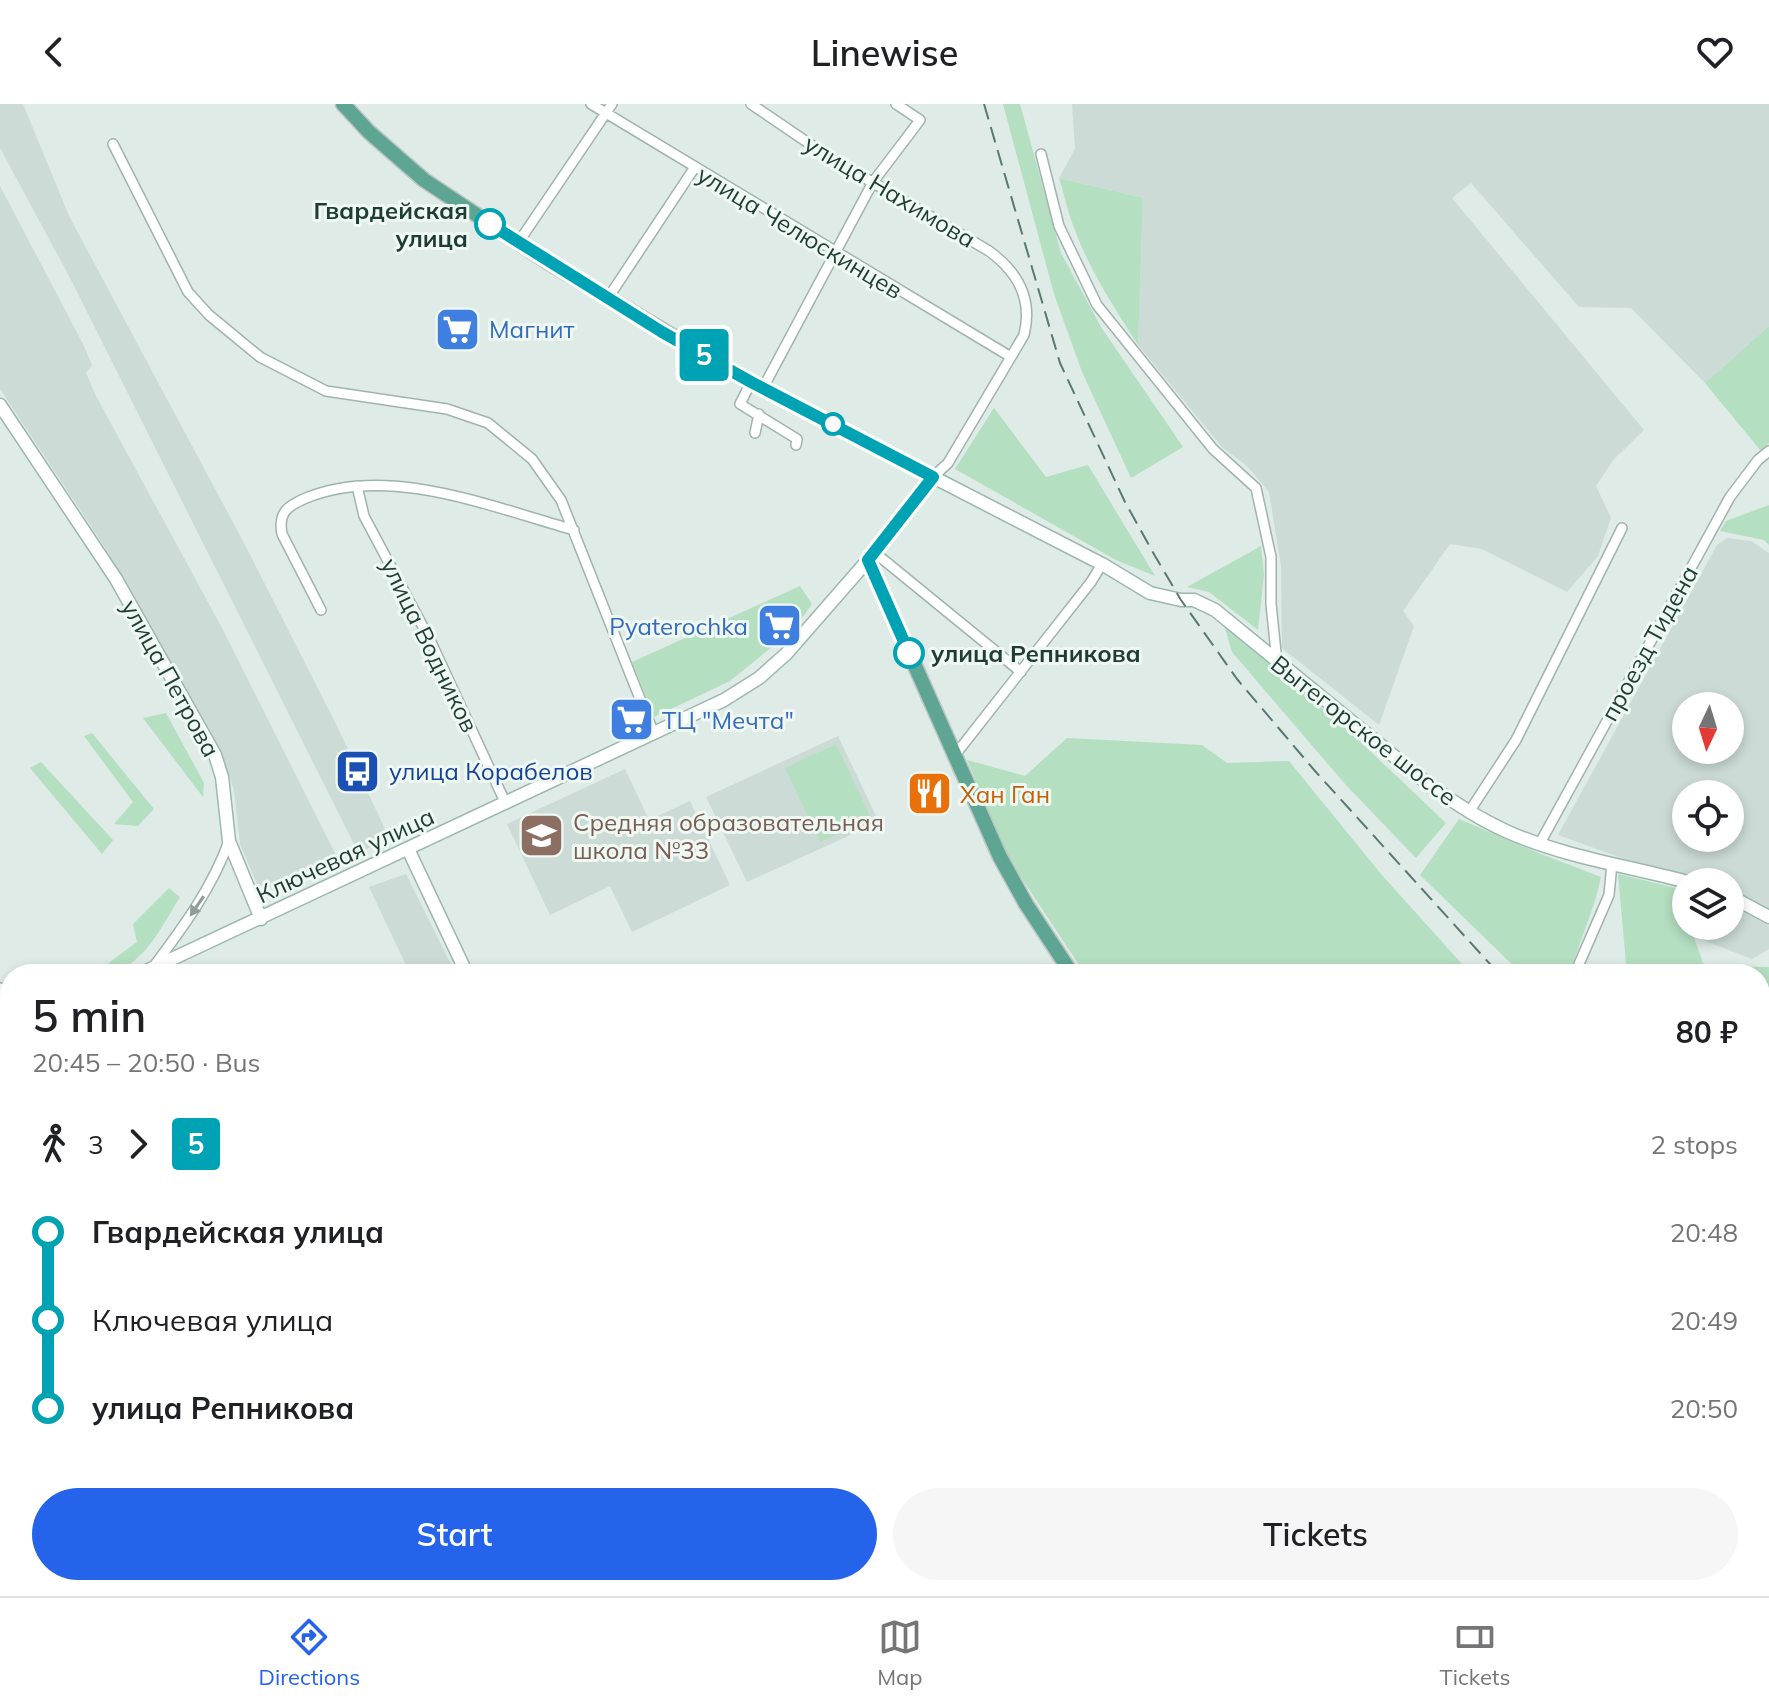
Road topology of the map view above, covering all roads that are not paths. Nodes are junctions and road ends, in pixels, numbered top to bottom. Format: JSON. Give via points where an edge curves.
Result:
{"nodes":[{"id":1,"x":343,"y":104,"type":"edge"},
{"id":2,"x":591,"y":104,"type":"edge"},
{"id":3,"x":751,"y":104,"type":"edge"},
{"id":4,"x":896,"y":104,"type":"edge"},
{"id":5,"x":609,"y":109,"type":"edge"},
{"id":6,"x":113,"y":144,"type":"dead end"},
{"id":7,"x":1041,"y":154,"type":"dead end"},
{"id":8,"x":695,"y":167,"type":"junction"},
{"id":9,"x":873,"y":182,"type":"junction"},
{"id":10,"x":518,"y":243,"type":"junction"},
{"id":11,"x":834,"y":253,"type":"junction"},
{"id":12,"x":608,"y":298,"type":"junction"},
{"id":13,"x":1011,"y":357,"type":"junction"},
{"id":14,"x":757,"y":385,"type":"junction"},
{"id":15,"x":0,"y":405,"type":"edge"},
{"id":16,"x":759,"y":414,"type":"junction"},
{"id":17,"x":755,"y":433,"type":"dead end"},
{"id":18,"x":796,"y":445,"type":"dead end"},
{"id":19,"x":1769,"y":451,"type":"edge"},
{"id":20,"x":933,"y":477,"type":"junction"},
{"id":21,"x":357,"y":486,"type":"junction"},
{"id":22,"x":1622,"y":528,"type":"dead end"},
{"id":23,"x":574,"y":530,"type":"junction"},
{"id":24,"x":871,"y":556,"type":"junction"},
{"id":25,"x":1102,"y":564,"type":"junction"},
{"id":26,"x":321,"y":610,"type":"dead end"},
{"id":27,"x":1277,"y":662,"type":"junction"},
{"id":28,"x":1021,"y":672,"type":"junction"},
{"id":29,"x":654,"y":734,"type":"junction"},
{"id":30,"x":955,"y":755,"type":"junction"},
{"id":31,"x":506,"y":804,"type":"junction"},
{"id":32,"x":1469,"y":812,"type":"junction"},
{"id":33,"x":229,"y":841,"type":"junction"},
{"id":34,"x":1540,"y":843,"type":"junction"},
{"id":35,"x":408,"y":849,"type":"junction"},
{"id":36,"x":1612,"y":863,"type":"junction"},
{"id":37,"x":1672,"y":878,"type":"edge"},
{"id":38,"x":1744,"y":904,"type":"edge"},
{"id":39,"x":1769,"y":917,"type":"edge"},
{"id":40,"x":261,"y":919,"type":"junction"},
{"id":41,"x":155,"y":964,"type":"edge"},
{"id":42,"x":159,"y":964,"type":"edge"},
{"id":43,"x":462,"y":964,"type":"edge"},
{"id":44,"x":1065,"y":964,"type":"edge"},
{"id":45,"x":1579,"y":964,"type":"edge"}],
"edges":[{"from":1,"to":10,"type":"main road","via":[[424,180]]},
{"from":2,"to":5,"type":"street","name":"улица Челюскинцев"},
{"from":3,"to":9,"type":"street","name":"улица Нахимова"},
{"from":4,"to":9,"type":"street","via":[[920,120]]},
{"from":5,"to":8,"type":"street","name":"улица Челюскинцев"},
{"from":5,"to":10,"type":"street"},
{"from":6,"to":23,"type":"street","via":[[188,292],[209,315],[260,357],[326,391],[447,409],[488,423],[532,459],[561,500]]},
{"from":7,"to":27,"type":"street","via":[[1059,226],[1097,305],[1213,449],[1256,488],[1271,557]]},
{"from":8,"to":11,"type":"street","name":"улица Челюскинцев"},
{"from":8,"to":12,"type":"street"},
{"from":9,"to":11,"type":"street"},
{"from":9,"to":13,"type":"street","name":"улица Нахимова","via":[[1009,265],[1029,316]]},
{"from":10,"to":12,"type":"main road"},
{"from":11,"to":13,"type":"street","name":"улица Челюскинцев"},
{"from":11,"to":14,"type":"street"},
{"from":12,"to":14,"type":"main road"},
{"from":13,"to":20,"type":"street","name":"улица Нахимова","via":[[948,463]]},
{"from":14,"to":16,"type":"street","via":[[740,404]]},
{"from":14,"to":20,"type":"main road"},
{"from":15,"to":33,"type":"main road","name":"улица Петрова","via":[[116,579],[215,755],[225,791]]},
{"from":16,"to":17,"type":"street"},
{"from":16,"to":18,"type":"street","via":[[797,439]]},
{"from":19,"to":34,"type":"street","name":"проезд Тидена","via":[[1730,497]]},
{"from":20,"to":24,"type":"main road","name":"Ключевая улица"},
{"from":20,"to":25,"type":"main road"},
{"from":21,"to":23,"type":"street","via":[[425,489]]},
{"from":21,"to":26,"type":"street","via":[[300,501],[279,521]]},
{"from":21,"to":31,"type":"street","name":"улица Водников","via":[[364,516],[430,640]]},
{"from":22,"to":32,"type":"street","via":[[1516,740]]},
{"from":23,"to":29,"type":"street"},
{"from":24,"to":28,"type":"street"},
{"from":24,"to":29,"type":"main road","name":"Ключевая улица","via":[[759,678]]},
{"from":24,"to":30,"type":"main road"},
{"from":25,"to":27,"type":"main road","name":"Вытегорское шоссе","via":[[1150,593],[1194,600],[1215,610]]},
{"from":25,"to":28,"type":"street"},
{"from":27,"to":32,"type":"main road","name":"Вытегорское шоссе"},
{"from":28,"to":30,"type":"street"},
{"from":29,"to":31,"type":"main road","name":"Ключевая улица"},
{"from":30,"to":44,"type":"main road","via":[[1000,857]]},
{"from":31,"to":35,"type":"main road","name":"Ключевая улица"},
{"from":32,"to":34,"type":"main road","name":"Вытегорское шоссе"},
{"from":33,"to":40,"type":"main road"},
{"from":33,"to":41,"type":"street","name":"улица Петрова","one_way":true,"via":[[204,897]]},
{"from":34,"to":36,"type":"main road","name":"Вытегорское шоссе"},
{"from":35,"to":40,"type":"main road","name":"Ключевая улица"},
{"from":35,"to":43,"type":"main road"},
{"from":36,"to":37,"type":"main road","name":"Вытегорское шоссе"},
{"from":36,"to":45,"type":"street","via":[[1609,895]]},
{"from":38,"to":39,"type":"main road"},
{"from":40,"to":42,"type":"main road","name":"Ключевая улица"}]}
